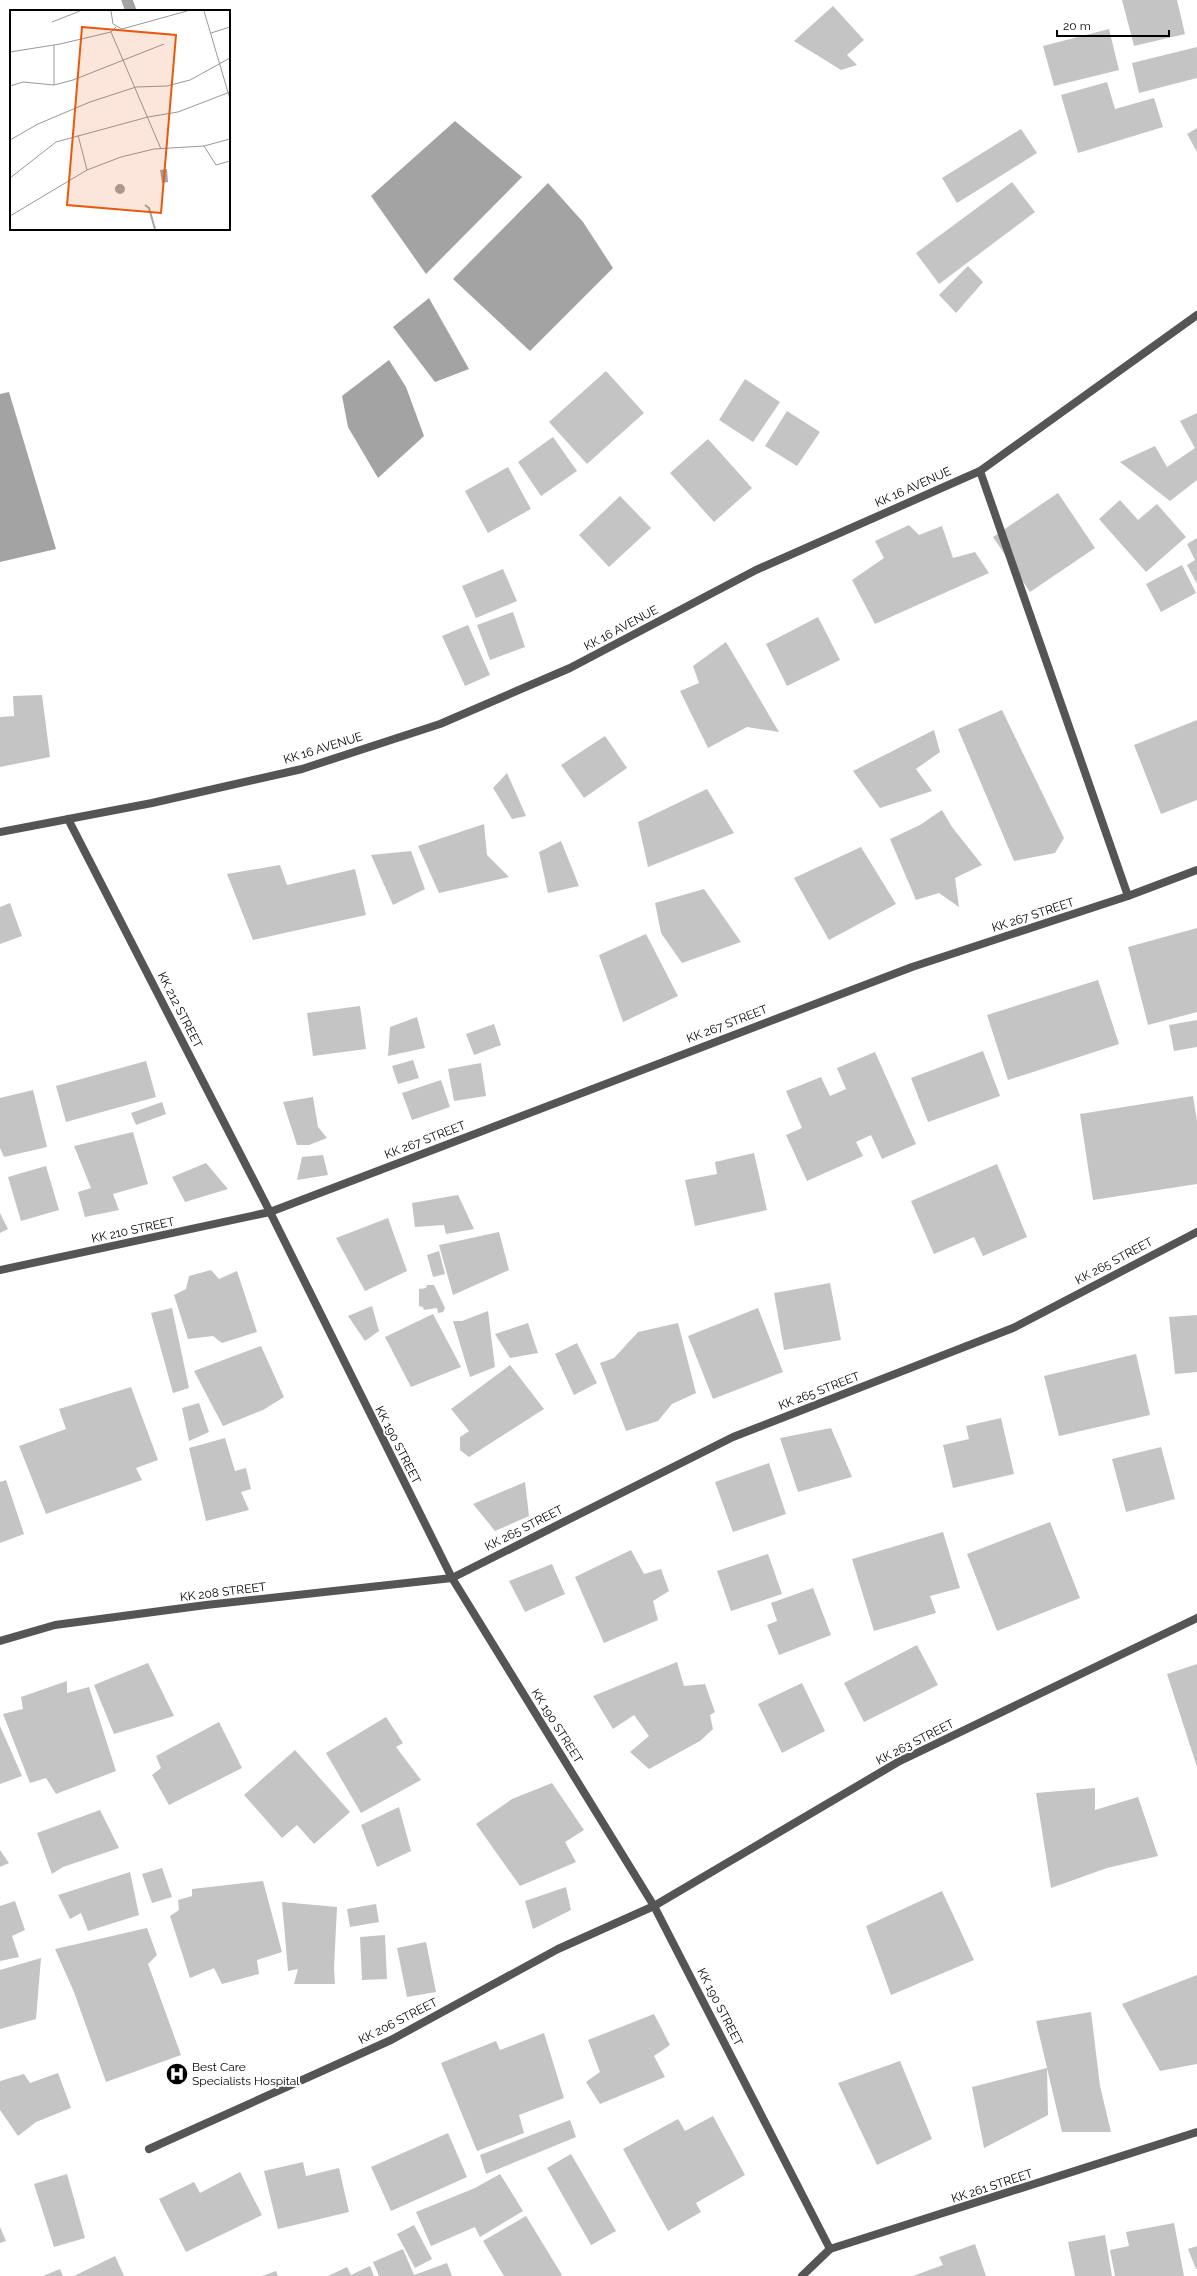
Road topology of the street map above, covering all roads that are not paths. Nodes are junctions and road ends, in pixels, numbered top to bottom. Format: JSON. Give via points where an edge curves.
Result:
{"nodes":[{"id":1,"x":1197,"y":315,"type":"edge"},
{"id":2,"x":980,"y":471,"type":"junction"},
{"id":3,"x":68,"y":819,"type":"junction"},
{"id":4,"x":0,"y":832,"type":"edge"},
{"id":5,"x":1197,"y":870,"type":"edge"},
{"id":6,"x":1128,"y":896,"type":"junction"},
{"id":7,"x":270,"y":1212,"type":"junction"},
{"id":8,"x":1197,"y":1232,"type":"edge"},
{"id":9,"x":0,"y":1270,"type":"edge"},
{"id":10,"x":452,"y":1578,"type":"junction"},
{"id":11,"x":1197,"y":1618,"type":"edge"},
{"id":12,"x":0,"y":1641,"type":"edge"},
{"id":13,"x":654,"y":1906,"type":"junction"},
{"id":14,"x":1197,"y":2132,"type":"edge"},
{"id":15,"x":149,"y":2149,"type":"dead end"},
{"id":16,"x":830,"y":2250,"type":"junction"},
{"id":17,"x":802,"y":2276,"type":"edge"}],
"edges":[{"from":1,"to":2,"type":"street","name":"KK 16 AVENUE"},
{"from":2,"to":3,"type":"street","name":"KK 16 AVENUE","via":[[756,570],[570,668],[440,724],[302,769]]},
{"from":2,"to":6,"type":"street"},
{"from":3,"to":4,"type":"street","name":"KK 16 AVENUE"},
{"from":3,"to":7,"type":"street","name":"KK 212 STREET"},
{"from":5,"to":6,"type":"street","name":"KK 267 STREET"},
{"from":6,"to":7,"type":"street","name":"KK 267 STREET","via":[[912,967]]},
{"from":7,"to":9,"type":"street","name":"KK 210 STREET"},
{"from":7,"to":10,"type":"street","name":"KK 190 STREET"},
{"from":8,"to":10,"type":"street","name":"KK 265 STREET","via":[[1013,1328],[733,1437]]},
{"from":10,"to":12,"type":"street","name":"KK 208 STREET","via":[[206,1605],[55,1625]]},
{"from":10,"to":13,"type":"street","name":"KK 190 STREET"},
{"from":11,"to":13,"type":"street","name":"KK 263 STREET","via":[[898,1762]]},
{"from":13,"to":15,"type":"street","name":"KK 206 STREET","via":[[558,1949],[391,2040]]},
{"from":13,"to":16,"type":"street","name":"KK 190 STREET"},
{"from":14,"to":16,"type":"street","name":"KK 261 STREET"},
{"from":16,"to":17,"type":"street","name":"KK 261 STREET"}]}
